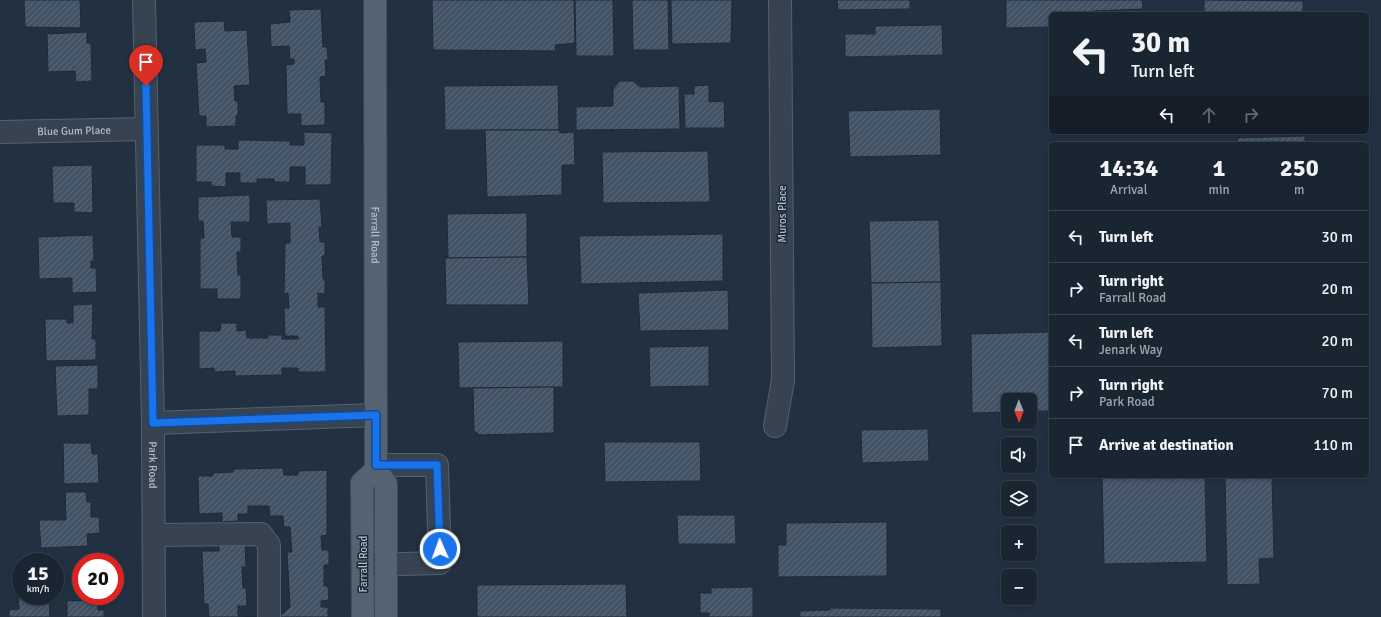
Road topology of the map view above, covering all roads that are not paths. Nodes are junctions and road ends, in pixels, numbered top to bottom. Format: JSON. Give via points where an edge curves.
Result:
{"nodes":[{"id":1,"x":144,"y":0,"type":"edge"},
{"id":2,"x":374,"y":0,"type":"edge"},
{"id":3,"x":780,"y":0,"type":"edge"},
{"id":4,"x":147,"y":128,"type":"junction"},
{"id":5,"x":0,"y":132,"type":"edge"},
{"id":6,"x":376,"y":415,"type":"junction"},
{"id":7,"x":153,"y":423,"type":"junction"},
{"id":8,"x":775,"y":426,"type":"dead end"},
{"id":9,"x":376,"y":467,"type":"junction"},
{"id":10,"x":154,"y":535,"type":"junction"},
{"id":11,"x":363,"y":564,"type":"junction"},
{"id":12,"x":386,"y":564,"type":"junction"},
{"id":13,"x":154,"y":617,"type":"edge"},
{"id":14,"x":269,"y":617,"type":"edge"},
{"id":15,"x":363,"y":617,"type":"edge"},
{"id":16,"x":386,"y":617,"type":"edge"}],
"edges":[{"from":1,"to":4,"type":"street","name":"Park Road"},
{"from":2,"to":6,"type":"main road","name":"Farrall Road"},
{"from":3,"to":8,"type":"street","name":"Muros Place","via":[[783,380]]},
{"from":4,"to":5,"type":"street","name":"Blue Gum Place"},
{"from":4,"to":7,"type":"street","name":"Park Road"},
{"from":6,"to":7,"type":"street"},
{"from":6,"to":9,"type":"main road","name":"Farrall Road"},
{"from":7,"to":10,"type":"street","name":"Park Road"},
{"from":9,"to":11,"type":"main road","name":"Farrall Road","via":[[362,483]]},
{"from":9,"to":12,"type":"main road","name":"Farrall Road","via":[[386,484]]},
{"from":9,"to":12,"type":"street","via":[[437,465],[440,563]]},
{"from":10,"to":13,"type":"street","name":"Park Road"},
{"from":10,"to":14,"type":"street","via":[[261,534],[269,545]]},
{"from":11,"to":12,"type":"street"},
{"from":11,"to":15,"type":"main road","name":"Farrall Road"},
{"from":12,"to":16,"type":"main road","name":"Farrall Road"}]}
